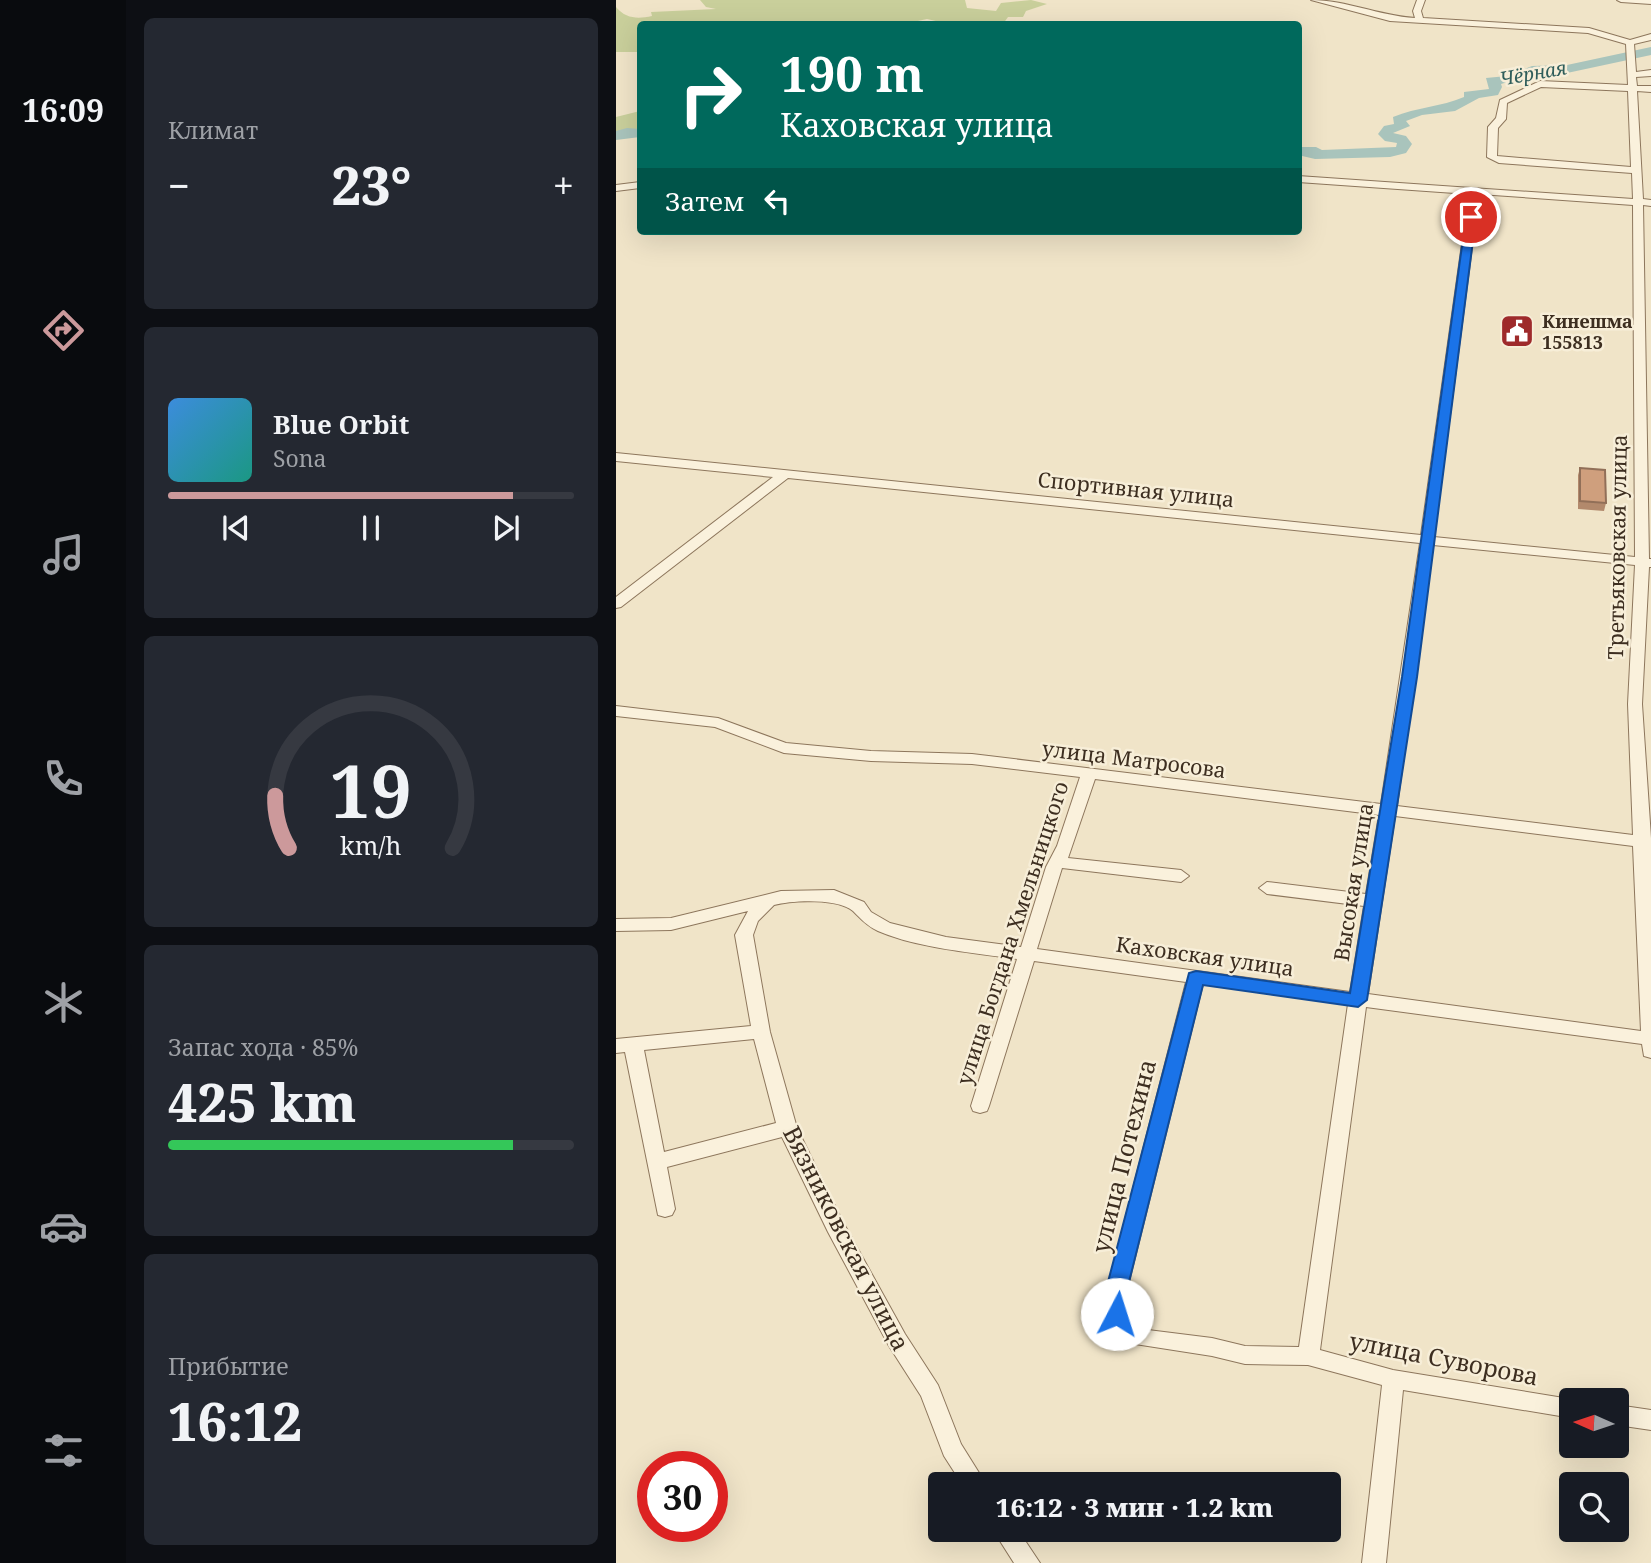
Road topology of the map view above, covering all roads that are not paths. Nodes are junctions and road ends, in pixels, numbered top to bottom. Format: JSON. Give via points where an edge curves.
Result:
{"nodes":[{"id":1,"x":1315,"y":0,"type":"edge"},
{"id":2,"x":1422,"y":0,"type":"edge"},
{"id":3,"x":1621,"y":0,"type":"edge"},
{"id":4,"x":1651,"y":2,"type":"edge"},
{"id":5,"x":1419,"y":18,"type":"junction"},
{"id":6,"x":1651,"y":37,"type":"edge"},
{"id":7,"x":1630,"y":45,"type":"junction"},
{"id":8,"x":1632,"y":69,"type":"junction"},
{"id":9,"x":1651,"y":73,"type":"edge"},
{"id":10,"x":1633,"y":88,"type":"junction"},
{"id":11,"x":1651,"y":89,"type":"edge"},
{"id":12,"x":1636,"y":170,"type":"junction"},
{"id":13,"x":1302,"y":179,"type":"edge"},
{"id":14,"x":637,"y":185,"type":"edge"},
{"id":15,"x":616,"y":188,"type":"edge"},
{"id":16,"x":1474,"y":193,"type":"junction"},
{"id":17,"x":1638,"y":201,"type":"junction"},
{"id":18,"x":1651,"y":203,"type":"edge"},
{"id":19,"x":1645,"y":253,"type":"edge"},
{"id":20,"x":1645,"y":300,"type":"edge"},
{"id":21,"x":1645,"y":355,"type":"edge"},
{"id":22,"x":1645,"y":417,"type":"edge"},
{"id":23,"x":616,"y":457,"type":"edge"},
{"id":24,"x":784,"y":475,"type":"junction"},
{"id":25,"x":1645,"y":484,"type":"edge"},
{"id":26,"x":1427,"y":540,"type":"junction"},
{"id":27,"x":1646,"y":562,"type":"edge"},
{"id":28,"x":616,"y":604,"type":"edge"},
{"id":29,"x":616,"y":711,"type":"edge"},
{"id":30,"x":1089,"y":775,"type":"junction"},
{"id":31,"x":1388,"y":811,"type":"junction"},
{"id":32,"x":1647,"y":842,"type":"edge"},
{"id":33,"x":1058,"y":862,"type":"junction"},
{"id":34,"x":1181,"y":876,"type":"dead end"},
{"id":35,"x":1267,"y":888,"type":"dead end"},
{"id":36,"x":1373,"y":901,"type":"junction"},
{"id":37,"x":766,"y":903,"type":"junction"},
{"id":38,"x":616,"y":925,"type":"edge"},
{"id":39,"x":1029,"y":954,"type":"junction"},
{"id":40,"x":1196,"y":977,"type":"junction"},
{"id":41,"x":1358,"y":1000,"type":"junction"},
{"id":42,"x":761,"y":1032,"type":"junction"},
{"id":43,"x":1650,"y":1043,"type":"edge"},
{"id":44,"x":624,"y":1045,"type":"edge"},
{"id":45,"x":979,"y":1106,"type":"dead end"},
{"id":46,"x":788,"y":1128,"type":"junction"},
{"id":47,"x":656,"y":1162,"type":"junction"},
{"id":48,"x":665,"y":1209,"type":"dead end"},
{"id":49,"x":1308,"y":1356,"type":"junction"},
{"id":50,"x":1393,"y":1379,"type":"junction"},
{"id":51,"x":1559,"y":1406,"type":"edge"},
{"id":52,"x":1629,"y":1417,"type":"edge"},
{"id":53,"x":1651,"y":1420,"type":"edge"},
{"id":54,"x":967,"y":1472,"type":"edge"},
{"id":55,"x":1013,"y":1542,"type":"edge"},
{"id":56,"x":1028,"y":1563,"type":"edge"},
{"id":57,"x":1374,"y":1563,"type":"edge"}],
"edges":[{"from":1,"to":5,"type":"street","via":[[1381,17]]},
{"from":2,"to":5,"type":"street"},
{"from":3,"to":4,"type":"street"},
{"from":5,"to":7,"type":"street","via":[[1589,31]]},
{"from":6,"to":7,"type":"street"},
{"from":7,"to":8,"type":"street","name":"Третьяковская улица"},
{"from":8,"to":9,"type":"street"},
{"from":8,"to":10,"type":"street","name":"Третьяковская улица"},
{"from":10,"to":11,"type":"street"},
{"from":10,"to":12,"type":"street","name":"Третьяковская улица","via":[[1639,114]]},
{"from":10,"to":12,"type":"street","via":[[1529,87],[1503,102],[1501,119],[1493,127],[1492,157]]},
{"from":12,"to":17,"type":"street","name":"Третьяковская улица"},
{"from":13,"to":16,"type":"street"},
{"from":14,"to":15,"type":"street"},
{"from":16,"to":17,"type":"street"},
{"from":16,"to":26,"type":"street","name":"Высокая улица"},
{"from":17,"to":18,"type":"street"},
{"from":17,"to":19,"type":"street","name":"Третьяковская улица"},
{"from":19,"to":20,"type":"street","name":"Третьяковская улица"},
{"from":20,"to":21,"type":"street","name":"Третьяковская улица"},
{"from":21,"to":22,"type":"street","name":"Третьяковская улица"},
{"from":22,"to":25,"type":"street","name":"Третьяковская улица"},
{"from":23,"to":24,"type":"street","name":"Спортивная улица"},
{"from":24,"to":26,"type":"street","name":"Спортивная улица"},
{"from":24,"to":28,"type":"street"},
{"from":25,"to":27,"type":"street","name":"Третьяковская улица"},
{"from":26,"to":27,"type":"street","name":"Спортивная улица"},
{"from":26,"to":31,"type":"street","name":"Высокая улица"},
{"from":27,"to":32,"type":"street","name":"Третьяковская улица","via":[[1635,704]]},
{"from":29,"to":30,"type":"street","name":"улица Матросова","via":[[718,723],[783,748],[951,757]]},
{"from":30,"to":31,"type":"street","name":"улица Матросова"},
{"from":30,"to":33,"type":"street","name":"улица Богдана Хмельницкого"},
{"from":31,"to":32,"type":"street","name":"улица Матросова"},
{"from":31,"to":36,"type":"street","name":"Высокая улица"},
{"from":32,"to":43,"type":"street","name":"Третьяковская улица"},
{"from":33,"to":34,"type":"street"},
{"from":33,"to":39,"type":"street","name":"улица Богдана Хмельницкого"},
{"from":35,"to":36,"type":"street"},
{"from":36,"to":41,"type":"street","name":"Высокая улица"},
{"from":37,"to":38,"type":"street","name":"Каховская улица","via":[[671,924]]},
{"from":37,"to":39,"type":"street","name":"Каховская улица","via":[[804,894],[834,896],[902,933]]},
{"from":37,"to":42,"type":"street","name":"Вязниковская улица","via":[[751,918],[744,935]]},
{"from":39,"to":40,"type":"street","name":"Каховская улица"},
{"from":39,"to":45,"type":"street","name":"улица Богдана Хмельницкого"},
{"from":40,"to":41,"type":"street","name":"Каховская улица"},
{"from":40,"to":49,"type":"street","name":"улица Потехина","via":[[1119,1282],[1117,1314],[1125,1327],[1143,1338],[1245,1355]]},
{"from":41,"to":43,"type":"street","name":"Каховская улица"},
{"from":41,"to":49,"type":"street","name":"Высокая улица"},
{"from":42,"to":44,"type":"street"},
{"from":42,"to":46,"type":"street","name":"Вязниковская улица"},
{"from":44,"to":47,"type":"street"},
{"from":46,"to":47,"type":"street"},
{"from":46,"to":54,"type":"street","name":"Вязниковская улица","via":[[835,1226],[930,1392],[952,1449]]},
{"from":47,"to":48,"type":"street"},
{"from":49,"to":50,"type":"street","name":"улица Суворова"},
{"from":50,"to":51,"type":"street","name":"улица Суворова"},
{"from":50,"to":57,"type":"street"},
{"from":52,"to":53,"type":"street"},
{"from":55,"to":56,"type":"street"}]}
